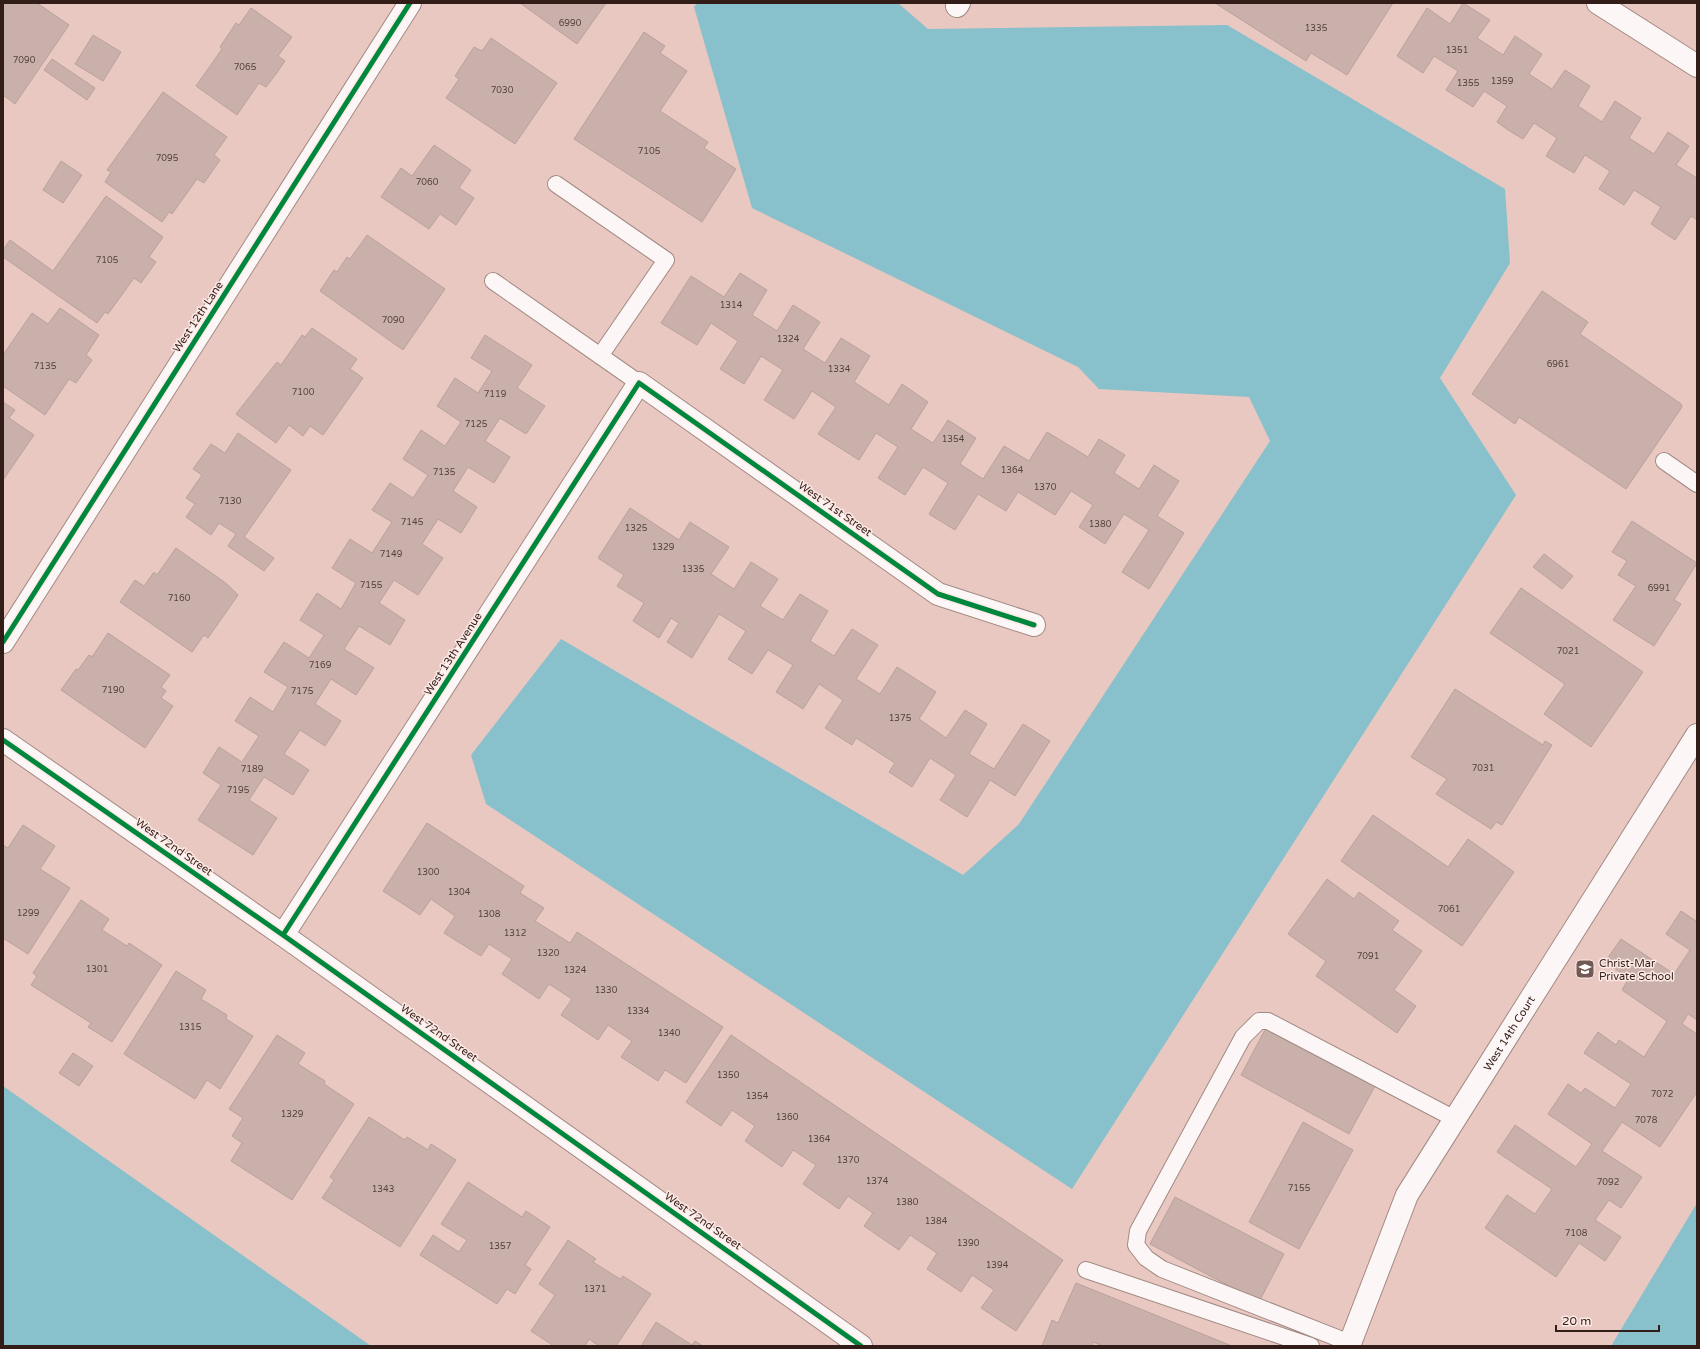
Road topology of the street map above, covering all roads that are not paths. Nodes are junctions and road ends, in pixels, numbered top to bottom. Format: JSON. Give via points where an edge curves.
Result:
{"nodes":[{"id":1,"x":410,"y":3,"type":"edge"},
{"id":2,"x":1598,"y":3,"type":"edge"},
{"id":3,"x":1697,"y":66,"type":"edge"},
{"id":4,"x":556,"y":184,"type":"dead end"},
{"id":5,"x":493,"y":281,"type":"dead end"},
{"id":6,"x":600,"y":356,"type":"junction"},
{"id":7,"x":639,"y":383,"type":"junction"},
{"id":8,"x":1664,"y":461,"type":"dead end"},
{"id":9,"x":1697,"y":484,"type":"edge"},
{"id":10,"x":1034,"y":625,"type":"dead end"},
{"id":11,"x":3,"y":642,"type":"edge"},
{"id":12,"x":1697,"y":735,"type":"edge"},
{"id":13,"x":3,"y":740,"type":"edge"},
{"id":14,"x":283,"y":935,"type":"junction"},
{"id":15,"x":1455,"y":1119,"type":"junction"},
{"id":16,"x":1086,"y":1270,"type":"dead end"},
{"id":17,"x":1350,"y":1344,"type":"edge"},
{"id":18,"x":861,"y":1346,"type":"edge"},
{"id":19,"x":1311,"y":1346,"type":"edge"}],
"edges":[{"from":1,"to":11,"type":"street","name":"West 12th Lane"},
{"from":2,"to":3,"type":"street"},
{"from":4,"to":6,"type":"lane","via":[[666,260]]},
{"from":5,"to":6,"type":"lane"},
{"from":6,"to":7,"type":"lane"},
{"from":7,"to":10,"type":"street","name":"West 71st Street","via":[[938,594]]},
{"from":7,"to":14,"type":"street","name":"West 13th Avenue"},
{"from":8,"to":9,"type":"lane"},
{"from":12,"to":15,"type":"street","name":"West 14th Court"},
{"from":13,"to":14,"type":"street","name":"West 72nd Street"},
{"from":14,"to":18,"type":"street","name":"West 72nd Street"},
{"from":15,"to":17,"type":"street","name":"West 14th Court","via":[[1407,1195]]},
{"from":15,"to":17,"type":"lane","via":[[1268,1021],[1259,1021],[1243,1037],[1138,1231],[1136,1245],[1146,1258],[1162,1269]]},
{"from":16,"to":19,"type":"lane"}]}
